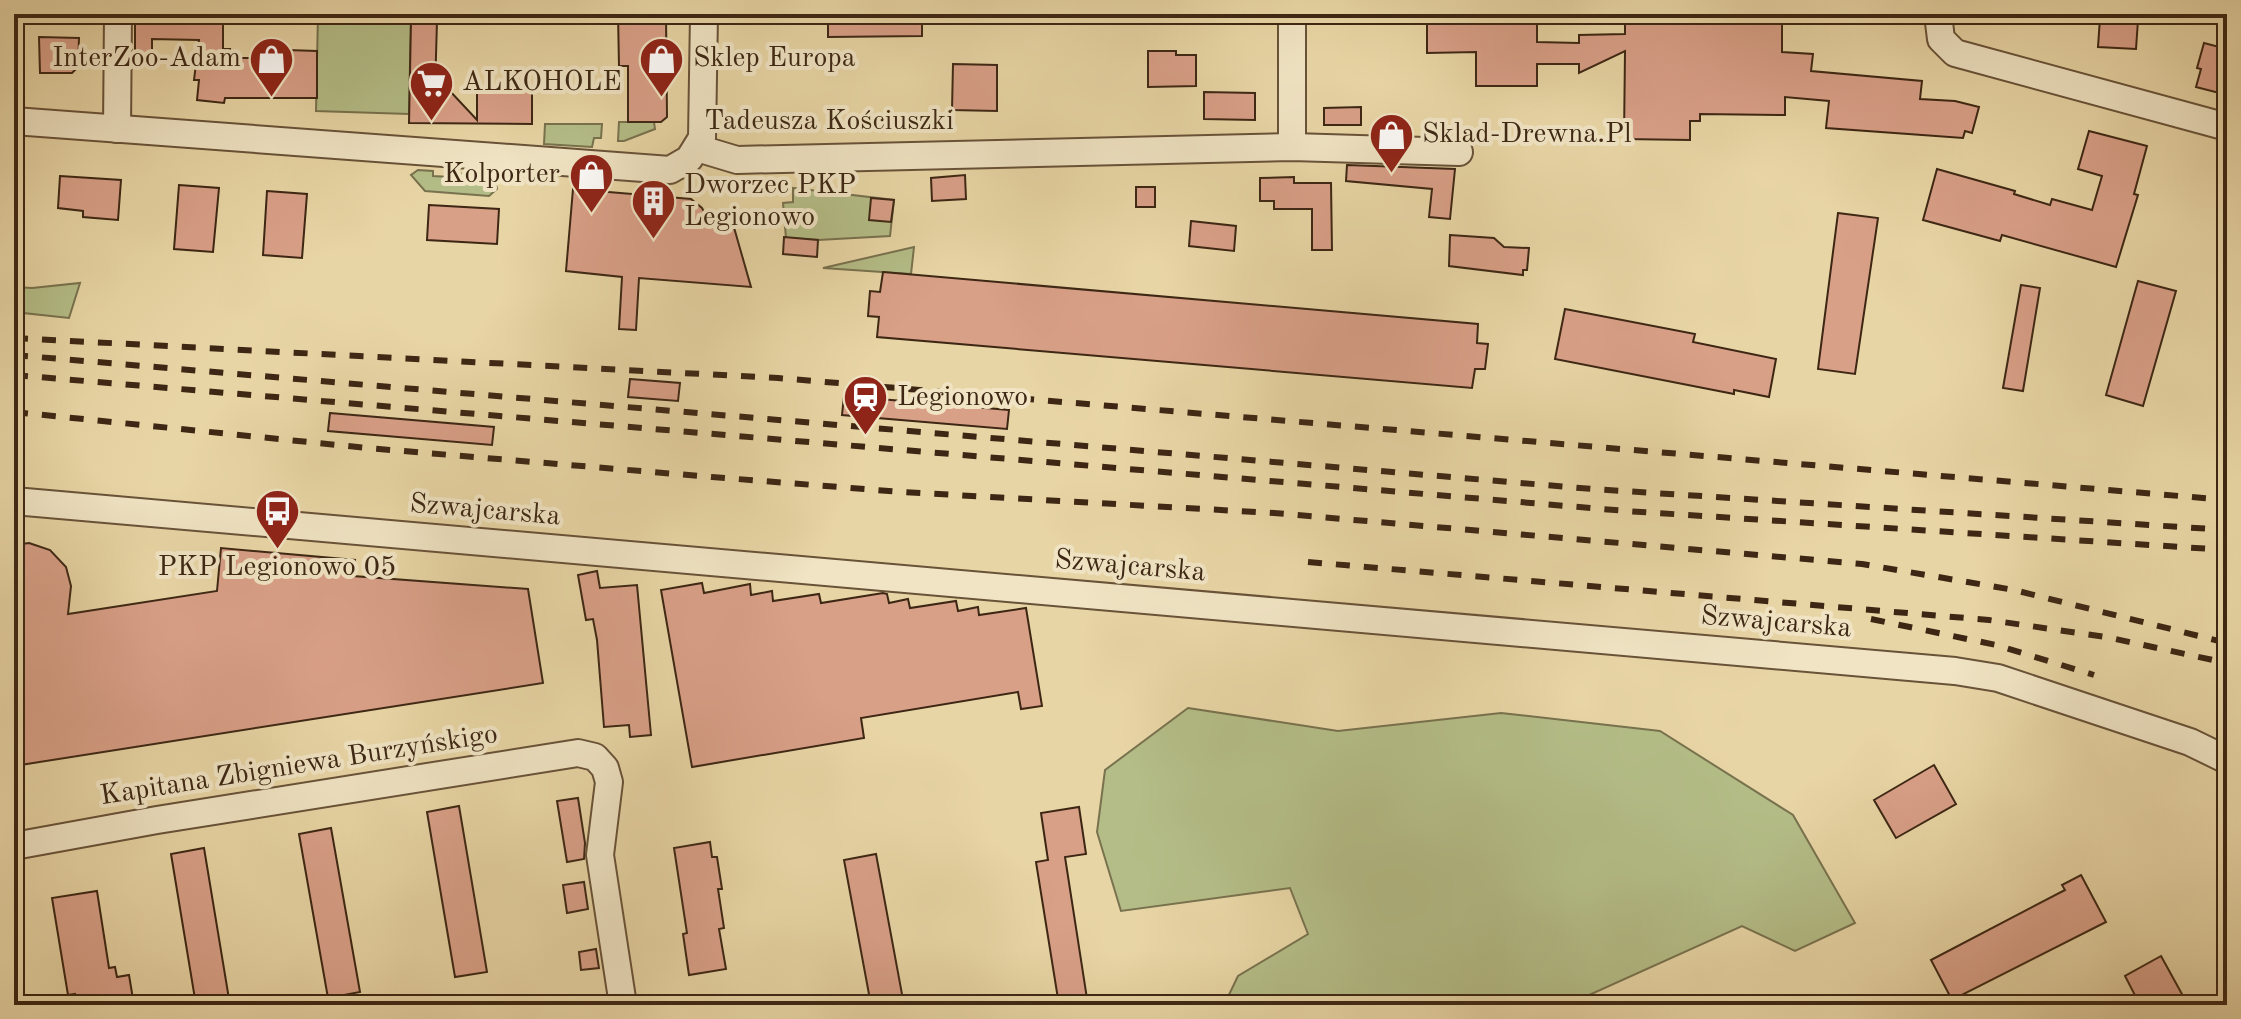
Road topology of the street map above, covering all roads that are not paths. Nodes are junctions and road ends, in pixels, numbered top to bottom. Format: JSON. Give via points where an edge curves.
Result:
{"nodes":[{"id":1,"x":118,"y":14,"type":"edge"},
{"id":2,"x":704,"y":14,"type":"edge"},
{"id":3,"x":1292,"y":14,"type":"edge"},
{"id":4,"x":1938,"y":14,"type":"edge"},
{"id":5,"x":14,"y":121,"type":"edge"},
{"id":6,"x":2227,"y":127,"type":"edge"},
{"id":7,"x":117,"y":129,"type":"junction"},
{"id":8,"x":1292,"y":147,"type":"junction"},
{"id":9,"x":697,"y":148,"type":"junction"},
{"id":10,"x":1459,"y":152,"type":"dead end"},
{"id":11,"x":14,"y":501,"type":"edge"},
{"id":12,"x":2227,"y":760,"type":"edge"},
{"id":13,"x":14,"y":846,"type":"edge"},
{"id":14,"x":623,"y":1005,"type":"edge"}],
"edges":[{"from":1,"to":7,"type":"street"},
{"from":2,"to":9,"type":"street","via":[[703,133]]},
{"from":3,"to":8,"type":"street"},
{"from":4,"to":6,"type":"street","via":[[1941,39],[1955,53]]},
{"from":5,"to":7,"type":"street","name":"Tadeusza Kościuszki"},
{"from":7,"to":9,"type":"street","name":"Tadeusza Kościuszki","via":[[652,170],[675,168]]},
{"from":8,"to":9,"type":"street","name":"Tadeusza Kościuszki","via":[[737,160]]},
{"from":8,"to":10,"type":"street","name":"Tadeusza Kościuszki"},
{"from":11,"to":12,"type":"street","name":"Szwajcarska","via":[[1955,671],[1998,678],[2190,742]]},
{"from":13,"to":14,"type":"street","name":"Kapitana Zbigniewa Burzyńskigo","via":[[578,753],[595,757],[609,782],[600,855]]}]}
